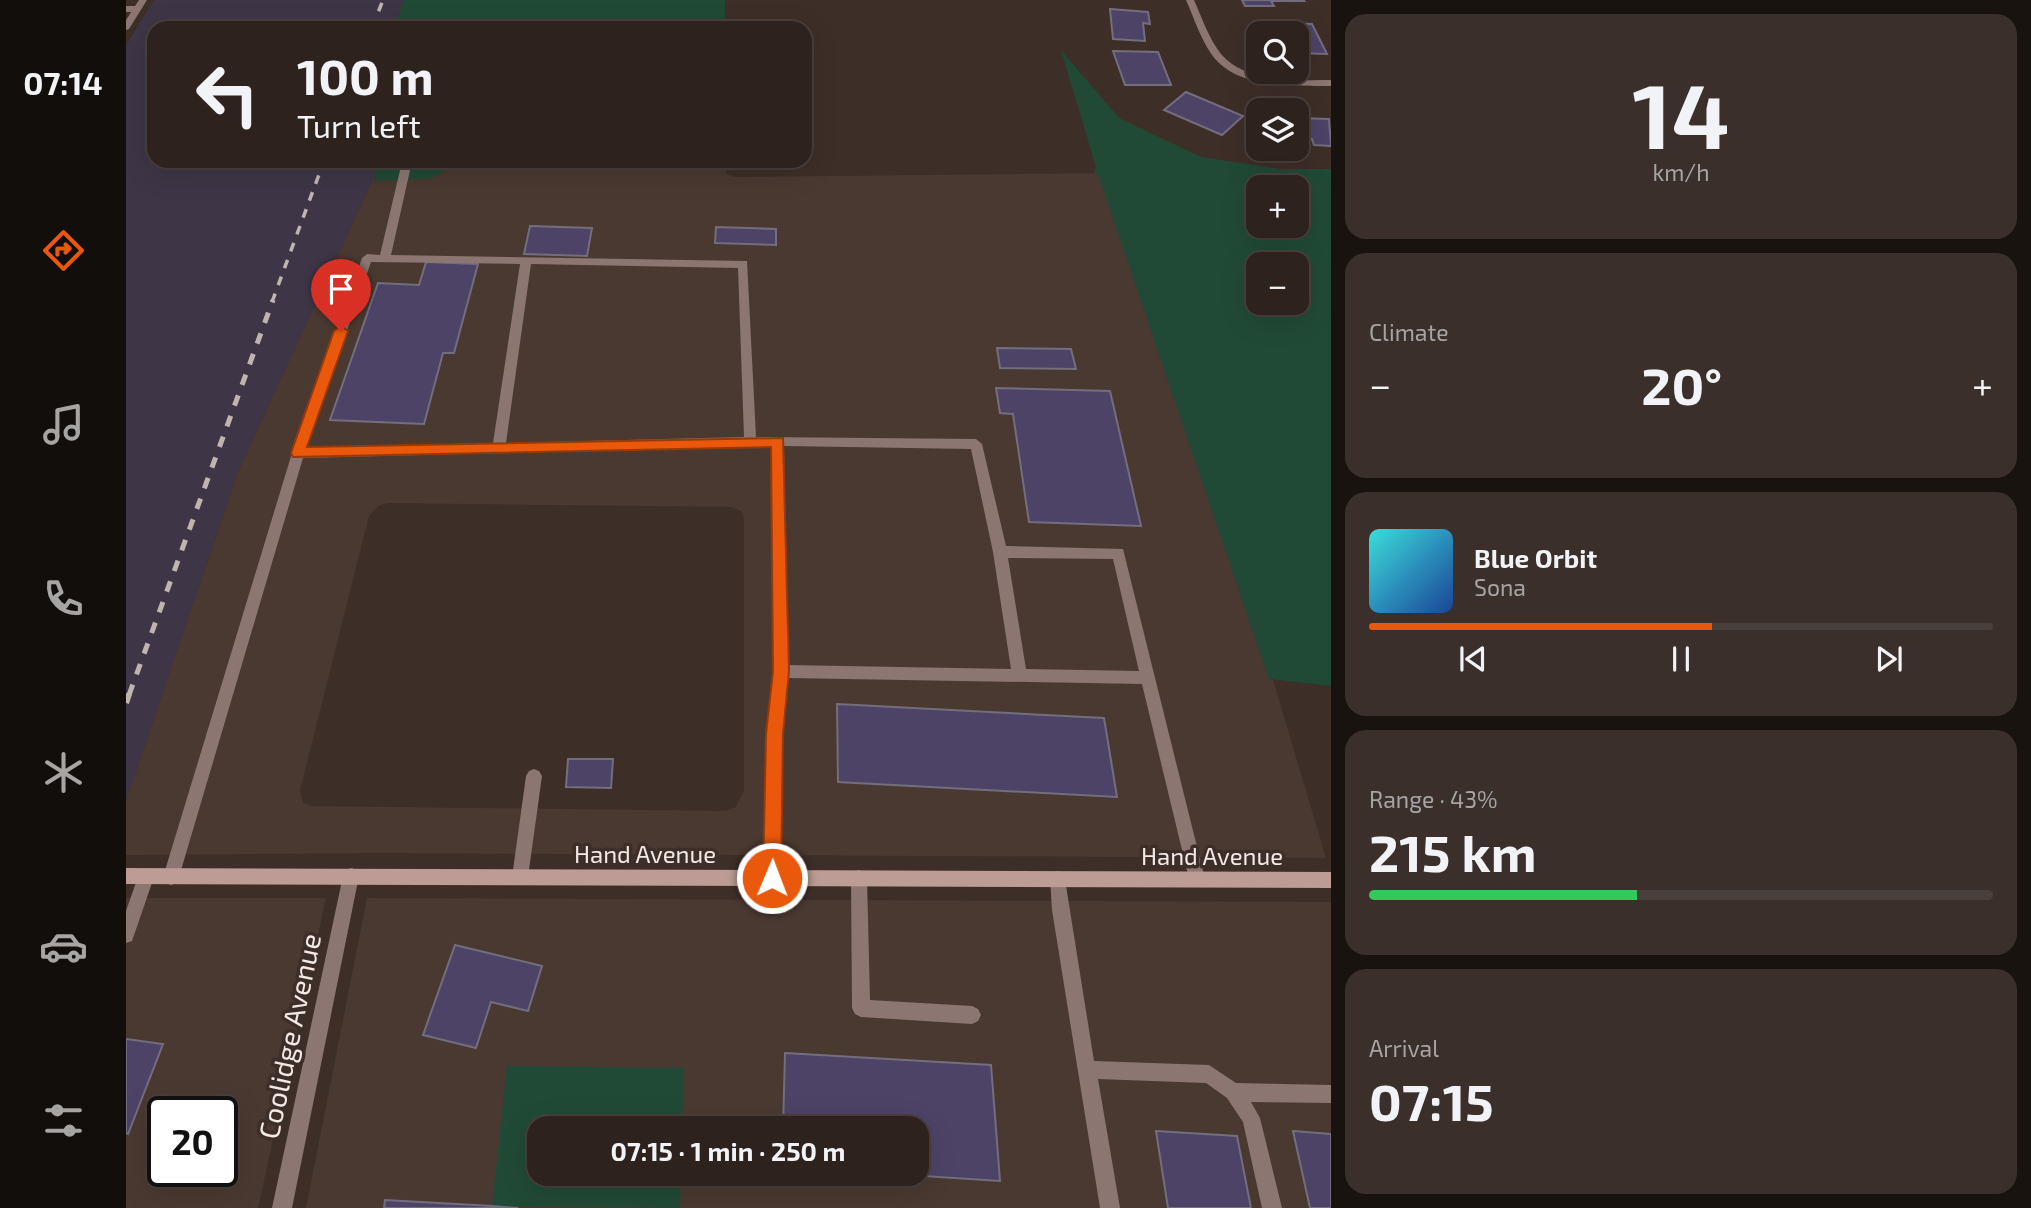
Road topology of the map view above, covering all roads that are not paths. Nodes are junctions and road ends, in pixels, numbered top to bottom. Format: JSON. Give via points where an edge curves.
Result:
{"nodes":[{"id":1,"x":143,"y":0,"type":"edge"},
{"id":2,"x":1190,"y":0,"type":"edge"},
{"id":3,"x":126,"y":9,"type":"edge"},
{"id":4,"x":137,"y":9,"type":"junction"},
{"id":5,"x":126,"y":27,"type":"edge"},
{"id":6,"x":1331,"y":83,"type":"edge"},
{"id":7,"x":407,"y":168,"type":"edge"},
{"id":8,"x":385,"y":258,"type":"junction"},
{"id":9,"x":526,"y":260,"type":"junction"},
{"id":10,"x":750,"y":442,"type":"junction"},
{"id":11,"x":778,"y":442,"type":"junction"},
{"id":12,"x":499,"y":448,"type":"junction"},
{"id":13,"x":298,"y":453,"type":"junction"},
{"id":14,"x":1000,"y":552,"type":"junction"},
{"id":15,"x":781,"y":671,"type":"junction"},
{"id":16,"x":1019,"y":674,"type":"junction"},
{"id":17,"x":1147,"y":678,"type":"junction"},
{"id":18,"x":534,"y":776,"type":"dead end"},
{"id":19,"x":126,"y":876,"type":"edge"},
{"id":20,"x":351,"y":876,"type":"junction"},
{"id":21,"x":146,"y":877,"type":"junction"},
{"id":22,"x":171,"y":877,"type":"junction"},
{"id":23,"x":520,"y":877,"type":"junction"},
{"id":24,"x":772,"y":878,"type":"junction"},
{"id":25,"x":859,"y":878,"type":"junction"},
{"id":26,"x":1058,"y":879,"type":"junction"},
{"id":27,"x":1198,"y":879,"type":"junction"},
{"id":28,"x":1331,"y":880,"type":"edge"},
{"id":29,"x":126,"y":935,"type":"edge"},
{"id":30,"x":972,"y":1015,"type":"dead end"},
{"id":31,"x":1087,"y":1070,"type":"junction"},
{"id":32,"x":1233,"y":1091,"type":"junction"},
{"id":33,"x":1331,"y":1094,"type":"edge"},
{"id":34,"x":282,"y":1208,"type":"edge"},
{"id":35,"x":1110,"y":1208,"type":"edge"},
{"id":36,"x":1272,"y":1208,"type":"edge"}],
"edges":[{"from":1,"to":4,"type":"street"},
{"from":2,"to":6,"type":"street","via":[[1217,55],[1233,70],[1263,78]]},
{"from":3,"to":4,"type":"street"},
{"from":4,"to":5,"type":"street"},
{"from":7,"to":8,"type":"street"},
{"from":8,"to":9,"type":"street"},
{"from":8,"to":13,"type":"street","via":[[367,258]]},
{"from":9,"to":10,"type":"street","via":[[743,264]]},
{"from":9,"to":12,"type":"street"},
{"from":10,"to":11,"type":"street"},
{"from":10,"to":12,"type":"street"},
{"from":11,"to":14,"type":"street","via":[[976,444]]},
{"from":11,"to":15,"type":"street"},
{"from":12,"to":13,"type":"street"},
{"from":13,"to":22,"type":"street"},
{"from":14,"to":16,"type":"street"},
{"from":14,"to":17,"type":"street","via":[[1118,553]]},
{"from":15,"to":16,"type":"street"},
{"from":15,"to":24,"type":"street"},
{"from":16,"to":17,"type":"street"},
{"from":17,"to":27,"type":"street"},
{"from":18,"to":23,"type":"street"},
{"from":19,"to":21,"type":"street","name":"Hand Avenue"},
{"from":20,"to":22,"type":"street","name":"Hand Avenue"},
{"from":20,"to":23,"type":"street","name":"Hand Avenue"},
{"from":20,"to":34,"type":"street","name":"Coolidge Avenue"},
{"from":21,"to":22,"type":"street","name":"Hand Avenue"},
{"from":21,"to":29,"type":"street"},
{"from":23,"to":24,"type":"street","name":"Hand Avenue"},
{"from":24,"to":25,"type":"street","name":"Hand Avenue"},
{"from":25,"to":26,"type":"street","name":"Hand Avenue"},
{"from":25,"to":30,"type":"street","via":[[861,1008]]},
{"from":26,"to":27,"type":"street","name":"Hand Avenue"},
{"from":26,"to":31,"type":"street"},
{"from":27,"to":28,"type":"street","name":"Hand Avenue"},
{"from":31,"to":32,"type":"street","via":[[1209,1074]]},
{"from":31,"to":35,"type":"street"},
{"from":32,"to":33,"type":"street"},
{"from":32,"to":36,"type":"street","via":[[1251,1118]]}]}
